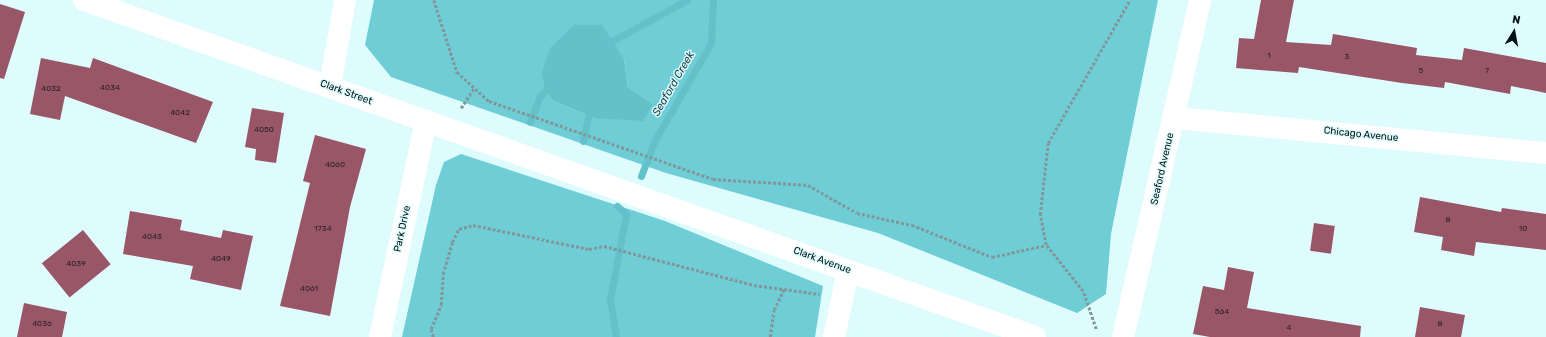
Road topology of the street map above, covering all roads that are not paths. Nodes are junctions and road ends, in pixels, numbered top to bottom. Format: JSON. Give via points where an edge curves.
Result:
{"nodes":[{"id":1,"x":84,"y":0,"type":"edge"},
{"id":2,"x":345,"y":0,"type":"edge"},
{"id":3,"x":1200,"y":0,"type":"edge"},
{"id":4,"x":330,"y":86,"type":"junction"},
{"id":5,"x":1175,"y":118,"type":"junction"},
{"id":6,"x":426,"y":122,"type":"junction"},
{"id":7,"x":1546,"y":153,"type":"edge"},
{"id":8,"x":609,"y":186,"type":"joint"},
{"id":9,"x":848,"y":271,"type":"junction"},
{"id":10,"x":380,"y":337,"type":"edge"},
{"id":11,"x":834,"y":337,"type":"edge"},
{"id":12,"x":1035,"y":337,"type":"edge"},
{"id":13,"x":1123,"y":337,"type":"edge"}],
"edges":[{"from":1,"to":4,"type":"street","name":"Clark Street"},
{"from":2,"to":4,"type":"street"},
{"from":3,"to":5,"type":"street","name":"Seaford Avenue"},
{"from":4,"to":6,"type":"street","name":"Clark Street"},
{"from":5,"to":7,"type":"street","name":"Chicago Avenue"},
{"from":5,"to":13,"type":"street","name":"Seaford Avenue"},
{"from":6,"to":8,"type":"street","name":"Clark Street"},
{"from":6,"to":10,"type":"street","name":"Park Drive"},
{"from":8,"to":9,"type":"street","name":"Clark Avenue"},
{"from":9,"to":11,"type":"street"},
{"from":9,"to":12,"type":"street","name":"Clark Avenue"}]}
